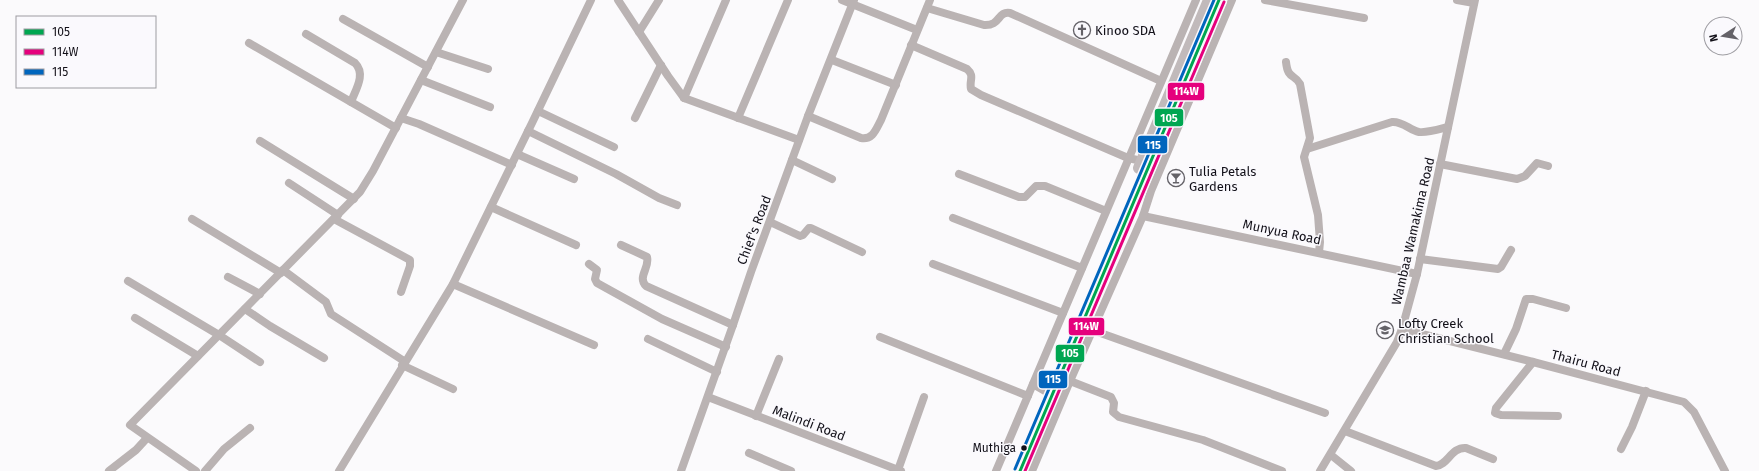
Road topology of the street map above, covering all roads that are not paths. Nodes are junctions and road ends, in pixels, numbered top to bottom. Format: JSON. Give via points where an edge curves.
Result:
{"nodes":[{"id":1,"x":463,"y":0,"type":"edge"},
{"id":2,"x":591,"y":0,"type":"edge"},
{"id":3,"x":618,"y":0,"type":"edge"},
{"id":4,"x":659,"y":0,"type":"edge"},
{"id":5,"x":726,"y":0,"type":"edge"},
{"id":6,"x":788,"y":0,"type":"edge"},
{"id":7,"x":842,"y":0,"type":"edge"},
{"id":8,"x":1207,"y":0,"type":"edge"},
{"id":9,"x":1232,"y":0,"type":"edge"},
{"id":10,"x":1265,"y":0,"type":"edge"},
{"id":11,"x":1457,"y":0,"type":"edge"},
{"id":12,"x":853,"y":2,"type":"edge"},
{"id":13,"x":1474,"y":2,"type":"edge"},
{"id":14,"x":928,"y":4,"type":"edge"},
{"id":15,"x":1364,"y":18,"type":"dead end"},
{"id":16,"x":343,"y":19,"type":"dead end"},
{"id":17,"x":917,"y":30,"type":"junction"},
{"id":18,"x":639,"y":32,"type":"junction"},
{"id":19,"x":306,"y":34,"type":"dead end"},
{"id":20,"x":249,"y":43,"type":"dead end"},
{"id":21,"x":911,"y":45,"type":"junction"},
{"id":22,"x":436,"y":52,"type":"junction"},
{"id":23,"x":832,"y":60,"type":"junction"},
{"id":24,"x":1286,"y":62,"type":"dead end"},
{"id":25,"x":661,"y":65,"type":"junction"},
{"id":26,"x":428,"y":67,"type":"junction"},
{"id":27,"x":488,"y":69,"type":"dead end"},
{"id":28,"x":421,"y":80,"type":"junction"},
{"id":29,"x":1161,"y":81,"type":"junction"},
{"id":30,"x":896,"y":85,"type":"junction"},
{"id":31,"x":684,"y":98,"type":"junction"},
{"id":32,"x":351,"y":102,"type":"junction"},
{"id":33,"x":490,"y":107,"type":"dead end"},
{"id":34,"x":538,"y":111,"type":"junction"},
{"id":35,"x":808,"y":116,"type":"junction"},
{"id":36,"x":401,"y":118,"type":"junction"},
{"id":37,"x":635,"y":118,"type":"dead end"},
{"id":38,"x":738,"y":118,"type":"junction"},
{"id":39,"x":1448,"y":127,"type":"junction"},
{"id":40,"x":396,"y":128,"type":"junction"},
{"id":41,"x":528,"y":131,"type":"junction"},
{"id":42,"x":799,"y":140,"type":"junction"},
{"id":43,"x":260,"y":141,"type":"dead end"},
{"id":44,"x":614,"y":147,"type":"dead end"},
{"id":45,"x":1307,"y":149,"type":"junction"},
{"id":46,"x":517,"y":154,"type":"junction"},
{"id":47,"x":1160,"y":156,"type":"junction"},
{"id":48,"x":1128,"y":158,"type":"junction"},
{"id":49,"x":792,"y":160,"type":"junction"},
{"id":50,"x":1142,"y":161,"type":"junction"},
{"id":51,"x":1440,"y":164,"type":"junction"},
{"id":52,"x":512,"y":165,"type":"junction"},
{"id":53,"x":1548,"y":166,"type":"dead end"},
{"id":54,"x":959,"y":174,"type":"dead end"},
{"id":55,"x":832,"y":178,"type":"dead end"},
{"id":56,"x":574,"y":179,"type":"dead end"},
{"id":57,"x":289,"y":183,"type":"dead end"},
{"id":58,"x":1145,"y":189,"type":"junction"},
{"id":59,"x":354,"y":199,"type":"junction"},
{"id":60,"x":492,"y":205,"type":"junction"},
{"id":61,"x":677,"y":205,"type":"dead end"},
{"id":62,"x":1106,"y":211,"type":"junction"},
{"id":63,"x":1143,"y":216,"type":"junction"},
{"id":64,"x":336,"y":217,"type":"junction"},
{"id":65,"x":953,"y":218,"type":"dead end"},
{"id":66,"x":192,"y":219,"type":"dead end"},
{"id":67,"x":770,"y":222,"type":"junction"},
{"id":68,"x":558,"y":232,"type":"dead end"},
{"id":69,"x":576,"y":245,"type":"dead end"},
{"id":70,"x":621,"y":245,"type":"dead end"},
{"id":71,"x":1511,"y":250,"type":"dead end"},
{"id":72,"x":862,"y":252,"type":"dead end"},
{"id":73,"x":1319,"y":252,"type":"junction"},
{"id":74,"x":1420,"y":259,"type":"junction"},
{"id":75,"x":589,"y":264,"type":"dead end"},
{"id":76,"x":933,"y":264,"type":"dead end"},
{"id":77,"x":1082,"y":268,"type":"junction"},
{"id":78,"x":282,"y":272,"type":"junction"},
{"id":79,"x":1417,"y":274,"type":"junction"},
{"id":80,"x":228,"y":277,"type":"dead end"},
{"id":81,"x":1102,"y":277,"type":"junction"},
{"id":82,"x":128,"y":281,"type":"dead end"},
{"id":83,"x":1113,"y":282,"type":"junction"},
{"id":84,"x":453,"y":284,"type":"junction"},
{"id":85,"x":401,"y":292,"type":"dead end"},
{"id":86,"x":260,"y":294,"type":"junction"},
{"id":87,"x":1566,"y":308,"type":"dead end"},
{"id":88,"x":245,"y":309,"type":"junction"},
{"id":89,"x":1063,"y":313,"type":"junction"},
{"id":90,"x":135,"y":318,"type":"dead end"},
{"id":91,"x":733,"y":325,"type":"junction"},
{"id":92,"x":1402,"y":329,"type":"junction"},
{"id":93,"x":1092,"y":330,"type":"junction"},
{"id":94,"x":219,"y":335,"type":"junction"},
{"id":95,"x":880,"y":337,"type":"dead end"},
{"id":96,"x":648,"y":339,"type":"dead end"},
{"id":97,"x":594,"y":345,"type":"dead end"},
{"id":98,"x":726,"y":347,"type":"junction"},
{"id":99,"x":1504,"y":354,"type":"junction"},
{"id":100,"x":198,"y":356,"type":"junction"},
{"id":101,"x":324,"y":358,"type":"dead end"},
{"id":102,"x":779,"y":359,"type":"dead end"},
{"id":103,"x":260,"y":362,"type":"dead end"},
{"id":104,"x":1533,"y":362,"type":"junction"},
{"id":105,"x":403,"y":363,"type":"junction"},
{"id":106,"x":717,"y":372,"type":"junction"},
{"id":107,"x":1070,"y":381,"type":"junction"},
{"id":108,"x":1033,"y":384,"type":"junction"},
{"id":109,"x":453,"y":389,"type":"dead end"},
{"id":110,"x":1046,"y":390,"type":"junction"},
{"id":111,"x":1646,"y":391,"type":"junction"},
{"id":112,"x":1028,"y":396,"type":"junction"},
{"id":113,"x":708,"y":397,"type":"junction"},
{"id":114,"x":924,"y":397,"type":"dead end"},
{"id":115,"x":1325,"y":412,"type":"dead end"},
{"id":116,"x":756,"y":416,"type":"junction"},
{"id":117,"x":1558,"y":416,"type":"dead end"},
{"id":118,"x":250,"y":428,"type":"dead end"},
{"id":119,"x":1345,"y":431,"type":"junction"},
{"id":120,"x":147,"y":438,"type":"junction"},
{"id":121,"x":1621,"y":449,"type":"dead end"},
{"id":122,"x":749,"y":453,"type":"dead end"},
{"id":123,"x":1331,"y":455,"type":"junction"},
{"id":124,"x":1492,"y":459,"type":"dead end"},
{"id":125,"x":111,"y":470,"type":"edge"},
{"id":126,"x":899,"y":470,"type":"edge"},
{"id":127,"x":196,"y":471,"type":"edge"},
{"id":128,"x":205,"y":471,"type":"edge"},
{"id":129,"x":339,"y":471,"type":"edge"},
{"id":130,"x":681,"y":471,"type":"edge"},
{"id":131,"x":791,"y":471,"type":"edge"},
{"id":132,"x":996,"y":471,"type":"edge"},
{"id":133,"x":1011,"y":471,"type":"edge"},
{"id":134,"x":1020,"y":471,"type":"edge"},
{"id":135,"x":1032,"y":471,"type":"edge"},
{"id":136,"x":1282,"y":471,"type":"edge"},
{"id":137,"x":1320,"y":471,"type":"edge"},
{"id":138,"x":1351,"y":471,"type":"edge"},
{"id":139,"x":1725,"y":471,"type":"edge"}],
"edges":[{"from":1,"to":22,"type":"street"},
{"from":2,"to":34,"type":"street"},
{"from":3,"to":18,"type":"street"},
{"from":4,"to":18,"type":"street"},
{"from":5,"to":31,"type":"street"},
{"from":6,"to":38,"type":"street"},
{"from":7,"to":12,"type":"street"},
{"from":8,"to":29,"type":"street"},
{"from":8,"to":47,"type":"highway"},
{"from":8,"to":50,"type":"highway"},
{"from":9,"to":47,"type":"street"},
{"from":10,"to":15,"type":"street"},
{"from":11,"to":13,"type":"street"},
{"from":12,"to":17,"type":"street"},
{"from":12,"to":23,"type":"street","name":"Chief's Road"},
{"from":13,"to":39,"type":"street","name":"Wambaa Wamakima Road"},
{"from":14,"to":17,"type":"street"},
{"from":14,"to":29,"type":"street","via":[[991,26],[1002,14],[1010,13]]},
{"from":16,"to":26,"type":"street"},
{"from":17,"to":21,"type":"street"},
{"from":18,"to":25,"type":"street"},
{"from":19,"to":32,"type":"street","via":[[355,63],[359,68],[360,76]]},
{"from":20,"to":32,"type":"street"},
{"from":21,"to":30,"type":"street"},
{"from":21,"to":48,"type":"street","via":[[967,68],[973,77],[970,85],[974,92]]},
{"from":22,"to":26,"type":"street"},
{"from":22,"to":27,"type":"street"},
{"from":23,"to":30,"type":"street"},
{"from":23,"to":35,"type":"street","name":"Chief's Road"},
{"from":24,"to":45,"type":"street","via":[[1287,71],[1298,80],[1302,90],[1310,138]]},
{"from":25,"to":31,"type":"street"},
{"from":25,"to":37,"type":"street"},
{"from":26,"to":28,"type":"street"},
{"from":28,"to":33,"type":"street"},
{"from":28,"to":36,"type":"street"},
{"from":29,"to":48,"type":"street"},
{"from":30,"to":35,"type":"street","via":[[870,138],[861,138]]},
{"from":31,"to":38,"type":"street"},
{"from":32,"to":40,"type":"street"},
{"from":34,"to":41,"type":"street"},
{"from":34,"to":44,"type":"street"},
{"from":35,"to":42,"type":"street","name":"Chief's Road"},
{"from":36,"to":40,"type":"street"},
{"from":36,"to":52,"type":"street"},
{"from":38,"to":42,"type":"street"},
{"from":39,"to":45,"type":"street","via":[[1418,132],[1402,123],[1392,122]]},
{"from":39,"to":51,"type":"street","name":"Wambaa Wamakima Road"},
{"from":40,"to":59,"type":"street","via":[[370,177]]},
{"from":41,"to":46,"type":"street"},
{"from":41,"to":61,"type":"street"},
{"from":42,"to":49,"type":"street","name":"Chief's Road"},
{"from":43,"to":59,"type":"street"},
{"from":45,"to":73,"type":"street","via":[[1304,157],[1318,215]]},
{"from":46,"to":52,"type":"street"},
{"from":46,"to":56,"type":"street"},
{"from":47,"to":58,"type":"highway"},
{"from":48,"to":50,"type":"street"},
{"from":48,"to":62,"type":"street"},
{"from":49,"to":55,"type":"street"},
{"from":49,"to":67,"type":"street","name":"Chief's Road"},
{"from":50,"to":110,"type":"highway"},
{"from":51,"to":53,"type":"street","via":[[1518,179],[1525,176],[1537,163]]},
{"from":51,"to":74,"type":"street","name":"Wambaa Wamakima Road"},
{"from":52,"to":60,"type":"street"},
{"from":54,"to":62,"type":"street","via":[[1019,197],[1025,197],[1036,186],[1045,186]]},
{"from":57,"to":64,"type":"street"},
{"from":58,"to":63,"type":"street"},
{"from":58,"to":81,"type":"highway"},
{"from":59,"to":64,"type":"street"},
{"from":60,"to":68,"type":"street"},
{"from":60,"to":69,"type":"street"},
{"from":60,"to":84,"type":"street"},
{"from":62,"to":77,"type":"street"},
{"from":63,"to":73,"type":"street","name":"Munyua Road"},
{"from":63,"to":83,"type":"street"},
{"from":64,"to":78,"type":"street"},
{"from":64,"to":85,"type":"street","via":[[410,260]]},
{"from":65,"to":77,"type":"street"},
{"from":66,"to":78,"type":"street"},
{"from":67,"to":72,"type":"street","via":[[800,236],[811,228]]},
{"from":67,"to":91,"type":"street","name":"Chief's Road"},
{"from":70,"to":91,"type":"street","via":[[647,257],[642,277],[646,286]]},
{"from":71,"to":74,"type":"street","via":[[1498,269]]},
{"from":73,"to":79,"type":"street","name":"Munyua Road"},
{"from":74,"to":79,"type":"street","name":"Wambaa Wamakima Road"},
{"from":75,"to":98,"type":"street","via":[[597,270],[597,283],[662,319]]},
{"from":76,"to":89,"type":"street"},
{"from":77,"to":89,"type":"street"},
{"from":78,"to":86,"type":"street"},
{"from":78,"to":105,"type":"street","via":[[326,302],[331,314]]},
{"from":79,"to":92,"type":"street","name":"Wambaa Wamakima Road"},
{"from":80,"to":86,"type":"street"},
{"from":81,"to":83,"type":"street"},
{"from":81,"to":134,"type":"highway"},
{"from":82,"to":94,"type":"street"},
{"from":83,"to":93,"type":"street"},
{"from":84,"to":97,"type":"street"},
{"from":84,"to":105,"type":"street"},
{"from":86,"to":88,"type":"street"},
{"from":87,"to":99,"type":"street","via":[[1526,298],[1516,329]]},
{"from":88,"to":94,"type":"street"},
{"from":88,"to":101,"type":"street"},
{"from":89,"to":108,"type":"street"},
{"from":90,"to":100,"type":"street"},
{"from":91,"to":98,"type":"street","name":"Chief's Road"},
{"from":92,"to":99,"type":"street","name":"Thairu Road"},
{"from":92,"to":119,"type":"street","name":"Wambaa Wamakima Road"},
{"from":93,"to":107,"type":"street"},
{"from":93,"to":115,"type":"street"},
{"from":94,"to":100,"type":"street"},
{"from":94,"to":103,"type":"street"},
{"from":95,"to":112,"type":"street"},
{"from":96,"to":106,"type":"street"},
{"from":98,"to":106,"type":"street","name":"Chief's Road"},
{"from":99,"to":104,"type":"street","name":"Thairu Road"},
{"from":100,"to":120,"type":"street","via":[[130,425]]},
{"from":102,"to":116,"type":"street"},
{"from":104,"to":111,"type":"street","name":"Thairu Road"},
{"from":104,"to":117,"type":"street","via":[[1496,408],[1495,413]]},
{"from":105,"to":109,"type":"street"},
{"from":105,"to":129,"type":"street"},
{"from":106,"to":113,"type":"street","name":"Chief's Road"},
{"from":107,"to":135,"type":"street"},
{"from":107,"to":136,"type":"street","via":[[1111,397],[1114,403],[1113,412],[1119,417],[1203,440]]},
{"from":108,"to":110,"type":"street"},
{"from":108,"to":112,"type":"street"},
{"from":110,"to":133,"type":"highway"},
{"from":111,"to":121,"type":"street"},
{"from":111,"to":139,"type":"street","name":"Thairu Road","via":[[1680,400],[1689,406]]},
{"from":112,"to":132,"type":"street"},
{"from":113,"to":116,"type":"street","name":"Malindi Road"},
{"from":113,"to":130,"type":"street","name":"Chief's Road"},
{"from":114,"to":126,"type":"street"},
{"from":116,"to":126,"type":"street","name":"Malindi Road"},
{"from":118,"to":128,"type":"street","via":[[224,449]]},
{"from":119,"to":123,"type":"street","name":"Wambaa Wamakima Road"},
{"from":119,"to":124,"type":"street","via":[[1436,466],[1443,464],[1452,453],[1461,448]]},
{"from":120,"to":125,"type":"street"},
{"from":120,"to":127,"type":"street"},
{"from":122,"to":131,"type":"street"},
{"from":123,"to":137,"type":"street","name":"Wambaa Wamakima Road"},
{"from":123,"to":138,"type":"street"}]}
